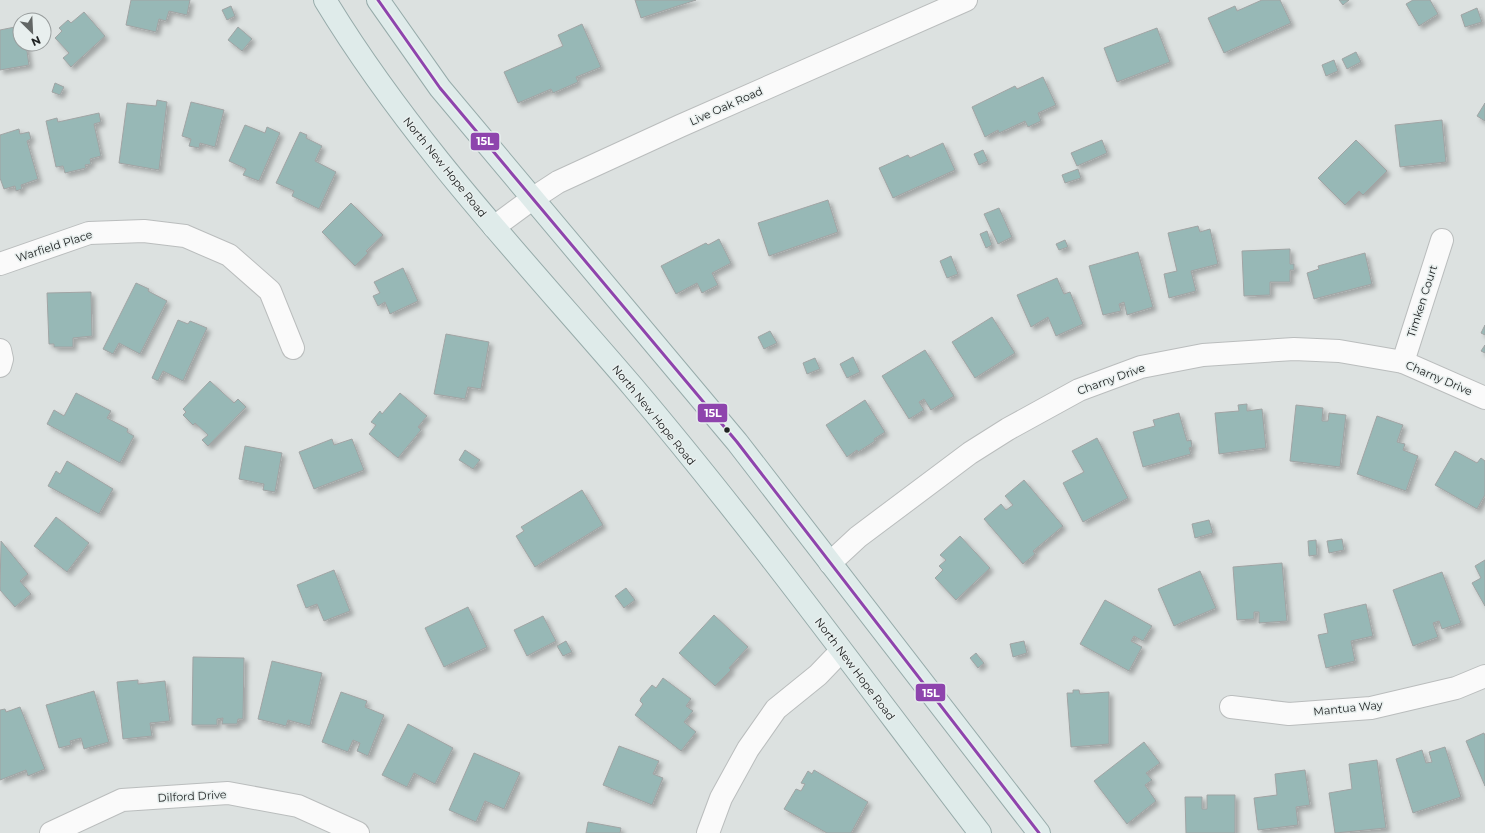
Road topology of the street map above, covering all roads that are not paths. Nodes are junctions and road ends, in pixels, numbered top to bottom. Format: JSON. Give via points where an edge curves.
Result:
{"nodes":[{"id":1,"x":325,"y":0,"type":"edge"},
{"id":2,"x":378,"y":0,"type":"edge"},
{"id":3,"x":966,"y":0,"type":"edge"},
{"id":4,"x":532,"y":199,"type":"junction"},
{"id":5,"x":494,"y":227,"type":"junction"},
{"id":6,"x":1442,"y":240,"type":"dead end"},
{"id":7,"x":0,"y":264,"type":"edge"},
{"id":8,"x":294,"y":348,"type":"dead end"},
{"id":9,"x":0,"y":350,"type":"edge"},
{"id":10,"x":1403,"y":362,"type":"junction"},
{"id":11,"x":0,"y":366,"type":"edge"},
{"id":12,"x":1485,"y":398,"type":"edge"},
{"id":13,"x":830,"y":563,"type":"junction"},
{"id":14,"x":841,"y":651,"type":"junction"},
{"id":15,"x":1485,"y":676,"type":"edge"},
{"id":16,"x":1230,"y":707,"type":"dead end"},
{"id":17,"x":51,"y":833,"type":"edge"},
{"id":18,"x":358,"y":833,"type":"edge"},
{"id":19,"x":708,"y":833,"type":"edge"},
{"id":20,"x":980,"y":833,"type":"edge"},
{"id":21,"x":1039,"y":833,"type":"edge"}],
"edges":[{"from":1,"to":5,"type":"main road","name":"North New Hope Road","via":[[394,104]]},
{"from":2,"to":4,"type":"main road","via":[[440,88]]},
{"from":3,"to":4,"type":"street","name":"Live Oak Road","via":[[680,126],[558,182]]},
{"from":4,"to":5,"type":"street","name":"Live Oak Road"},
{"from":4,"to":13,"type":"main road","via":[[737,442]]},
{"from":5,"to":14,"type":"main road","name":"North New Hope Road","via":[[638,394],[752,535]]},
{"from":6,"to":10,"type":"street","name":"Timken Court"},
{"from":7,"to":8,"type":"street","name":"Warfield Place","via":[[89,233],[144,231],[185,236],[229,255],[270,291]]},
{"from":9,"to":11,"type":"street"},
{"from":10,"to":12,"type":"street","name":"Charny Drive"},
{"from":10,"to":13,"type":"street","name":"Charny Drive","via":[[1339,351],[1294,349],[1203,355],[1141,367],[1079,390],[1008,429],[970,453],[858,537]]},
{"from":13,"to":21,"type":"main road"},
{"from":14,"to":19,"type":"street","via":[[818,675],[776,709],[748,748],[721,798]]},
{"from":14,"to":20,"type":"main road","name":"North New Hope Road"},
{"from":15,"to":16,"type":"street","name":"Mantua Way","via":[[1456,688],[1371,708],[1288,714]]},
{"from":17,"to":18,"type":"street","name":"Dilford Drive","via":[[122,800],[228,793],[298,806]]}]}
